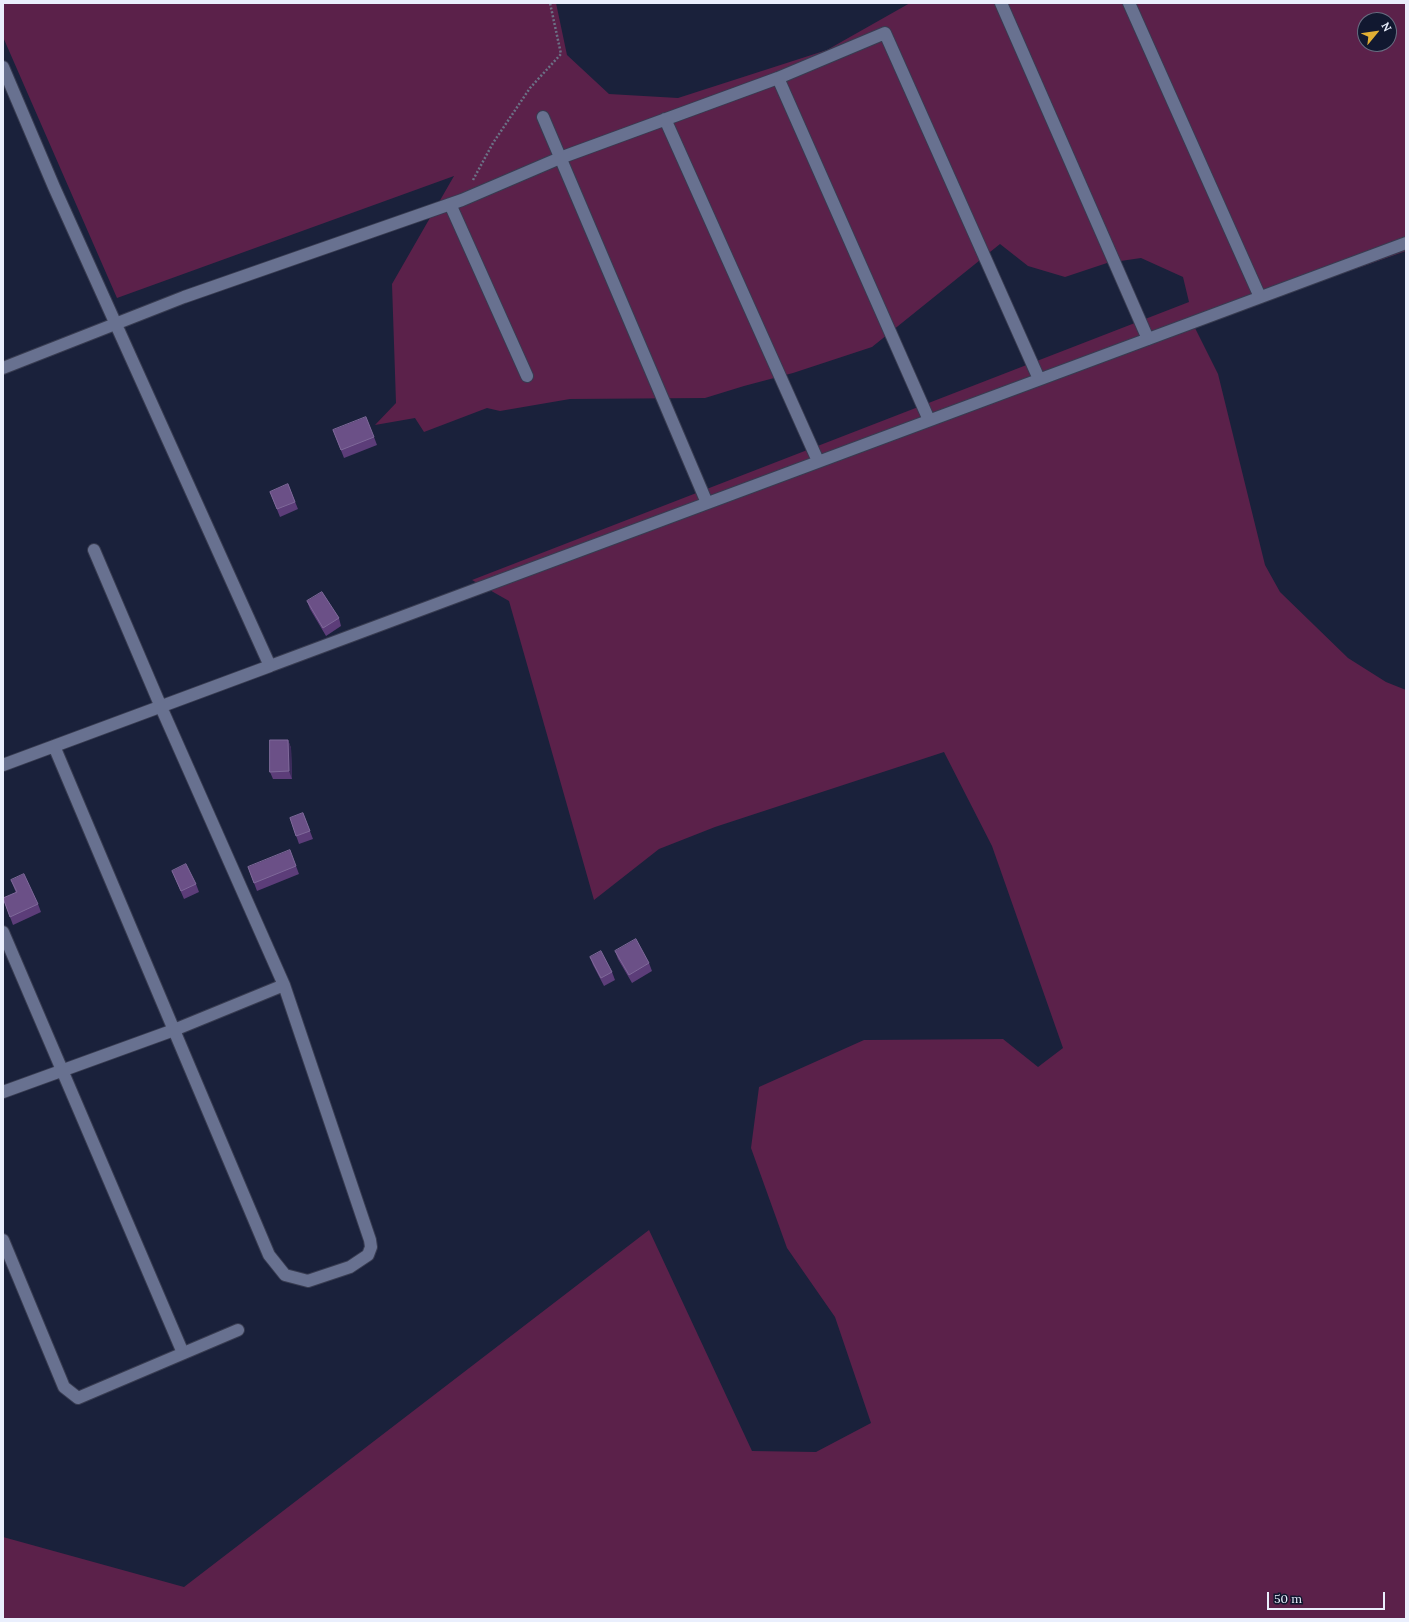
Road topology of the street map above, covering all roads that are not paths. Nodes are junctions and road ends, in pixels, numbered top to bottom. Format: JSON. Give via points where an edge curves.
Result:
{"nodes":[{"id":1,"x":1001,"y":3,"type":"edge"},
{"id":2,"x":1129,"y":3,"type":"edge"},
{"id":3,"x":3,"y":67,"type":"edge"},
{"id":4,"x":778,"y":78,"type":"junction"},
{"id":5,"x":543,"y":117,"type":"dead end"},
{"id":6,"x":665,"y":119,"type":"junction"},
{"id":7,"x":560,"y":158,"type":"junction"},
{"id":8,"x":450,"y":204,"type":"junction"},
{"id":9,"x":1406,"y":242,"type":"edge"},
{"id":10,"x":1260,"y":297,"type":"junction"},
{"id":11,"x":116,"y":324,"type":"junction"},
{"id":12,"x":1148,"y":339,"type":"junction"},
{"id":13,"x":3,"y":368,"type":"edge"},
{"id":14,"x":527,"y":376,"type":"dead end"},
{"id":15,"x":1039,"y":379,"type":"junction"},
{"id":16,"x":929,"y":420,"type":"junction"},
{"id":17,"x":818,"y":461,"type":"junction"},
{"id":18,"x":707,"y":503,"type":"junction"},
{"id":19,"x":94,"y":550,"type":"dead end"},
{"id":20,"x":270,"y":666,"type":"junction"},
{"id":21,"x":161,"y":707,"type":"junction"},
{"id":22,"x":54,"y":746,"type":"junction"},
{"id":23,"x":3,"y":765,"type":"edge"},
{"id":24,"x":3,"y":932,"type":"edge"},
{"id":25,"x":284,"y":985,"type":"junction"},
{"id":26,"x":174,"y":1030,"type":"junction"},
{"id":27,"x":63,"y":1071,"type":"junction"},
{"id":28,"x":3,"y":1092,"type":"edge"},
{"id":29,"x":3,"y":1240,"type":"edge"},
{"id":30,"x":238,"y":1330,"type":"dead end"},
{"id":31,"x":183,"y":1353,"type":"junction"}],
"edges":[{"from":1,"to":12,"type":"street"},
{"from":2,"to":10,"type":"street"},
{"from":3,"to":11,"type":"street"},
{"from":4,"to":6,"type":"street"},
{"from":4,"to":15,"type":"street","via":[[886,33]]},
{"from":4,"to":16,"type":"street"},
{"from":5,"to":7,"type":"street"},
{"from":6,"to":7,"type":"street"},
{"from":6,"to":17,"type":"street"},
{"from":7,"to":8,"type":"street"},
{"from":7,"to":18,"type":"street"},
{"from":8,"to":11,"type":"street","via":[[184,297]]},
{"from":8,"to":14,"type":"street"},
{"from":9,"to":10,"type":"street"},
{"from":10,"to":12,"type":"street"},
{"from":11,"to":13,"type":"street"},
{"from":11,"to":20,"type":"street"},
{"from":12,"to":15,"type":"street"},
{"from":15,"to":16,"type":"street"},
{"from":16,"to":17,"type":"street"},
{"from":17,"to":18,"type":"street"},
{"from":18,"to":20,"type":"street"},
{"from":19,"to":21,"type":"street"},
{"from":20,"to":21,"type":"street"},
{"from":21,"to":22,"type":"street"},
{"from":21,"to":25,"type":"street"},
{"from":22,"to":23,"type":"street"},
{"from":22,"to":26,"type":"street"},
{"from":24,"to":27,"type":"street"},
{"from":25,"to":26,"type":"street"},
{"from":25,"to":26,"type":"street","via":[[370,1240],[368,1255],[350,1267],[308,1281],[285,1275],[269,1255]]},
{"from":26,"to":27,"type":"street"},
{"from":27,"to":28,"type":"street"},
{"from":27,"to":31,"type":"street"},
{"from":29,"to":31,"type":"street","via":[[64,1387],[78,1398]]},
{"from":30,"to":31,"type":"street"}]}
